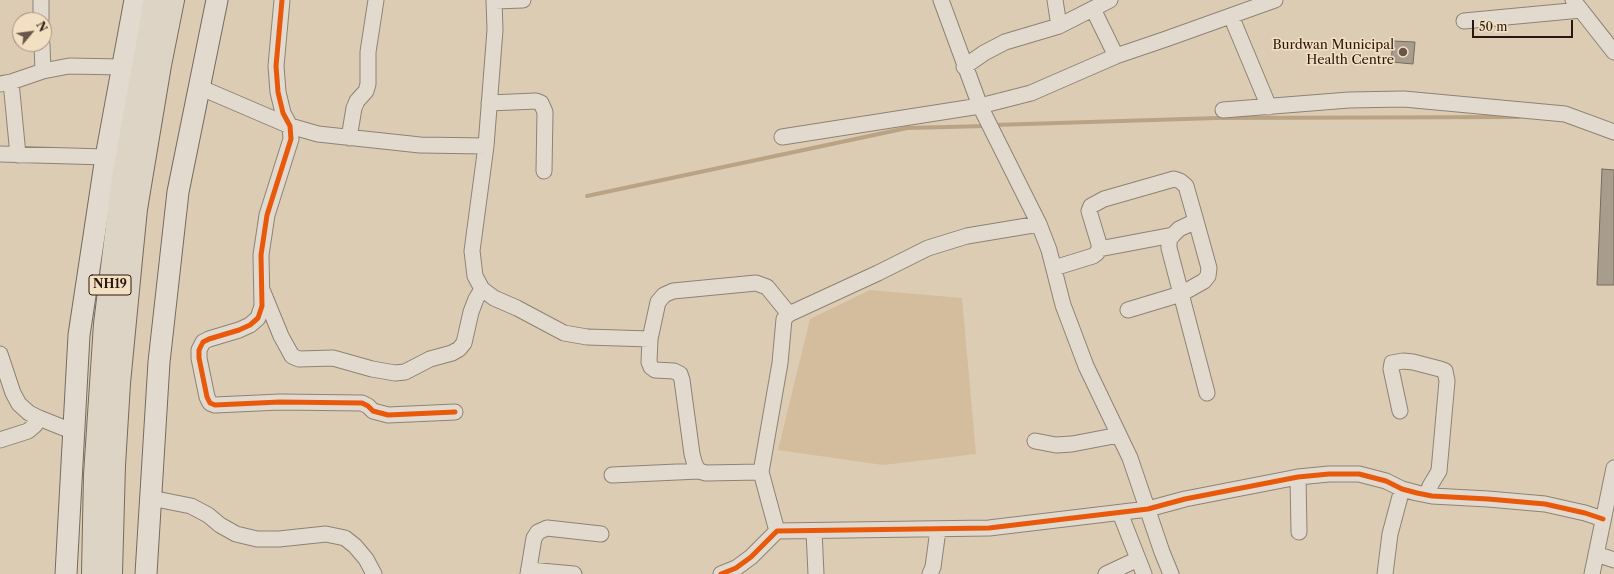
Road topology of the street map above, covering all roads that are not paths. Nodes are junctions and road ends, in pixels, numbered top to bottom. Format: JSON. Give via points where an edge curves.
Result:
{"nodes":[{"id":1,"x":41,"y":0,"type":"edge"},
{"id":2,"x":135,"y":0,"type":"edge"},
{"id":3,"x":155,"y":0,"type":"edge"},
{"id":4,"x":173,"y":0,"type":"edge"},
{"id":5,"x":217,"y":0,"type":"edge"},
{"id":6,"x":282,"y":0,"type":"edge"},
{"id":7,"x":376,"y":0,"type":"edge"},
{"id":8,"x":523,"y":0,"type":"edge"},
{"id":9,"x":941,"y":0,"type":"edge"},
{"id":10,"x":1056,"y":0,"type":"edge"},
{"id":11,"x":1110,"y":0,"type":"edge"},
{"id":12,"x":1275,"y":0,"type":"edge"},
{"id":13,"x":494,"y":1,"type":"edge"},
{"id":14,"x":1577,"y":5,"type":"edge"},
{"id":15,"x":1093,"y":9,"type":"junction"},
{"id":16,"x":41,"y":12,"type":"edge"},
{"id":17,"x":1231,"y":16,"type":"junction"},
{"id":18,"x":1464,"y":21,"type":"dead end"},
{"id":19,"x":1059,"y":26,"type":"junction"},
{"id":20,"x":42,"y":52,"type":"edge"},
{"id":21,"x":1614,"y":52,"type":"edge"},
{"id":22,"x":1116,"y":56,"type":"junction"},
{"id":23,"x":123,"y":67,"type":"junction"},
{"id":24,"x":964,"y":67,"type":"junction"},
{"id":25,"x":43,"y":71,"type":"junction"},
{"id":26,"x":6,"y":83,"type":"edge"},
{"id":27,"x":199,"y":87,"type":"junction"},
{"id":28,"x":489,"y":103,"type":"junction"},
{"id":29,"x":980,"y":106,"type":"junction"},
{"id":30,"x":1269,"y":106,"type":"junction"},
{"id":31,"x":1223,"y":110,"type":"dead end"},
{"id":32,"x":290,"y":126,"type":"junction"},
{"id":33,"x":1614,"y":132,"type":"edge"},
{"id":34,"x":782,"y":137,"type":"dead end"},
{"id":35,"x":349,"y":138,"type":"junction"},
{"id":36,"x":486,"y":146,"type":"junction"},
{"id":37,"x":0,"y":154,"type":"edge"},
{"id":38,"x":18,"y":155,"type":"junction"},
{"id":39,"x":106,"y":157,"type":"junction"},
{"id":40,"x":544,"y":171,"type":"dead end"},
{"id":41,"x":1196,"y":221,"type":"junction"},
{"id":42,"x":1039,"y":224,"type":"junction"},
{"id":43,"x":1172,"y":234,"type":"junction"},
{"id":44,"x":1099,"y":249,"type":"junction"},
{"id":45,"x":1054,"y":268,"type":"junction"},
{"id":46,"x":262,"y":289,"type":"junction"},
{"id":47,"x":482,"y":289,"type":"junction"},
{"id":48,"x":1181,"y":294,"type":"junction"},
{"id":49,"x":1128,"y":310,"type":"dead end"},
{"id":50,"x":789,"y":314,"type":"junction"},
{"id":51,"x":650,"y":339,"type":"junction"},
{"id":52,"x":0,"y":354,"type":"edge"},
{"id":53,"x":5,"y":386,"type":"edge"},
{"id":54,"x":1207,"y":393,"type":"dead end"},
{"id":55,"x":1400,"y":411,"type":"dead end"},
{"id":56,"x":455,"y":412,"type":"dead end"},
{"id":57,"x":39,"y":418,"type":"junction"},
{"id":58,"x":74,"y":432,"type":"junction"},
{"id":59,"x":1119,"y":434,"type":"junction"},
{"id":60,"x":0,"y":440,"type":"edge"},
{"id":61,"x":1035,"y":441,"type":"dead end"},
{"id":62,"x":1614,"y":468,"type":"edge"},
{"id":63,"x":699,"y":471,"type":"junction"},
{"id":64,"x":761,"y":472,"type":"junction"},
{"id":65,"x":612,"y":475,"type":"dead end"},
{"id":66,"x":1298,"y":477,"type":"junction"},
{"id":67,"x":1402,"y":489,"type":"junction"},
{"id":68,"x":1427,"y":495,"type":"junction"},
{"id":69,"x":151,"y":498,"type":"junction"},
{"id":70,"x":1148,"y":509,"type":"junction"},
{"id":71,"x":1120,"y":513,"type":"junction"},
{"id":72,"x":1602,"y":519,"type":"junction"},
{"id":73,"x":938,"y":530,"type":"junction"},
{"id":74,"x":777,"y":531,"type":"junction"},
{"id":75,"x":814,"y":531,"type":"junction"},
{"id":76,"x":1299,"y":532,"type":"dead end"},
{"id":77,"x":601,"y":534,"type":"dead end"},
{"id":78,"x":1596,"y":554,"type":"junction"},
{"id":79,"x":1138,"y":559,"type":"junction"},
{"id":80,"x":1614,"y":560,"type":"edge"},
{"id":81,"x":528,"y":572,"type":"edge"},
{"id":82,"x":66,"y":574,"type":"edge"},
{"id":83,"x":93,"y":574,"type":"edge"},
{"id":84,"x":111,"y":574,"type":"edge"},
{"id":85,"x":146,"y":574,"type":"edge"},
{"id":86,"x":374,"y":574,"type":"edge"},
{"id":87,"x":574,"y":574,"type":"edge"},
{"id":88,"x":721,"y":574,"type":"edge"},
{"id":89,"x":816,"y":574,"type":"edge"},
{"id":90,"x":930,"y":574,"type":"edge"},
{"id":91,"x":1106,"y":574,"type":"edge"},
{"id":92,"x":1144,"y":574,"type":"edge"},
{"id":93,"x":1171,"y":574,"type":"edge"},
{"id":94,"x":1385,"y":574,"type":"edge"},
{"id":95,"x":1592,"y":574,"type":"edge"}],
"edges":[{"from":1,"to":16,"type":"street"},
{"from":2,"to":23,"type":"main road"},
{"from":3,"to":83,"type":"highway","number":"NH19","via":[[123,178],[106,316],[95,475]]},
{"from":4,"to":84,"type":"highway","number":"NH19","via":[[140,186],[131,259],[119,383]]},
{"from":5,"to":27,"type":"main road"},
{"from":6,"to":32,"type":"street","via":[[276,66],[278,92],[283,113]]},
{"from":7,"to":35,"type":"street","via":[[368,52],[368,84],[354,108]]},
{"from":8,"to":13,"type":"street"},
{"from":9,"to":24,"type":"street"},
{"from":10,"to":19,"type":"street"},
{"from":11,"to":15,"type":"street"},
{"from":12,"to":17,"type":"street"},
{"from":13,"to":28,"type":"street","via":[[495,30]]},
{"from":14,"to":18,"type":"street"},
{"from":14,"to":21,"type":"street"},
{"from":15,"to":19,"type":"street"},
{"from":15,"to":22,"type":"street"},
{"from":17,"to":22,"type":"street"},
{"from":17,"to":30,"type":"street"},
{"from":19,"to":24,"type":"street","via":[[1005,42]]},
{"from":20,"to":25,"type":"street"},
{"from":22,"to":29,"type":"street","via":[[1031,94]]},
{"from":23,"to":25,"type":"street","via":[[69,66]]},
{"from":23,"to":39,"type":"main road"},
{"from":24,"to":29,"type":"street"},
{"from":25,"to":26,"type":"street"},
{"from":26,"to":38,"type":"street"},
{"from":27,"to":32,"type":"street"},
{"from":27,"to":69,"type":"main road","via":[[178,192],[159,362]]},
{"from":28,"to":36,"type":"street"},
{"from":28,"to":40,"type":"street","via":[[541,103],[545,112]]},
{"from":29,"to":34,"type":"street"},
{"from":29,"to":42,"type":"street"},
{"from":30,"to":31,"type":"street"},
{"from":30,"to":33,"type":"street","via":[[1404,99],[1564,114]]},
{"from":32,"to":35,"type":"street","via":[[318,134]]},
{"from":32,"to":46,"type":"street","via":[[291,139],[267,215],[261,255]]},
{"from":35,"to":36,"type":"street","via":[[420,145]]},
{"from":36,"to":47,"type":"street","via":[[472,251],[474,276]]},
{"from":37,"to":38,"type":"street"},
{"from":38,"to":39,"type":"street"},
{"from":39,"to":58,"type":"main road","via":[[79,335]]},
{"from":41,"to":43,"type":"street"},
{"from":41,"to":44,"type":"street","via":[[1186,186],[1174,179],[1104,199],[1091,206],[1089,211]]},
{"from":41,"to":48,"type":"street","via":[[1208,276],[1201,284]]},
{"from":42,"to":45,"type":"street"},
{"from":42,"to":50,"type":"street","via":[[967,236],[928,248]]},
{"from":43,"to":44,"type":"street"},
{"from":43,"to":48,"type":"street","via":[[1169,248]]},
{"from":44,"to":45,"type":"street","via":[[1093,256]]},
{"from":45,"to":59,"type":"street","via":[[1063,305],[1086,366]]},
{"from":46,"to":47,"type":"street","via":[[280,336],[292,356],[299,359],[332,358],[395,373],[405,372],[430,359],[460,349],[464,343],[471,312]]},
{"from":46,"to":56,"type":"street","via":[[262,306],[258,318],[239,330],[203,342],[199,350],[210,403],[215,406],[280,402],[362,403],[388,415]]},
{"from":47,"to":51,"type":"street","via":[[494,298],[564,333],[587,337]]},
{"from":48,"to":49,"type":"street"},
{"from":48,"to":54,"type":"street"},
{"from":50,"to":51,"type":"street","via":[[767,287],[756,283],[673,291],[664,295],[658,302]]},
{"from":50,"to":64,"type":"street","via":[[784,319],[780,363]]},
{"from":51,"to":63,"type":"street","via":[[651,367],[680,374],[692,454]]},
{"from":52,"to":53,"type":"street"},
{"from":53,"to":57,"type":"street","via":[[19,404]]},
{"from":55,"to":68,"type":"street","via":[[1392,363],[1413,362],[1444,371],[1447,381],[1439,471]]},
{"from":57,"to":58,"type":"street"},
{"from":57,"to":60,"type":"street","via":[[28,431]]},
{"from":58,"to":82,"type":"main road"},
{"from":59,"to":61,"type":"street","via":[[1072,444],[1056,445]]},
{"from":59,"to":70,"type":"street"},
{"from":62,"to":72,"type":"street"},
{"from":63,"to":64,"type":"street"},
{"from":63,"to":65,"type":"street"},
{"from":64,"to":74,"type":"street"},
{"from":66,"to":67,"type":"street","via":[[1359,474],[1386,481]]},
{"from":66,"to":70,"type":"street","via":[[1185,499]]},
{"from":66,"to":76,"type":"street"},
{"from":67,"to":68,"type":"street"},
{"from":67,"to":94,"type":"street","via":[[1390,534]]},
{"from":68,"to":72,"type":"street","via":[[1545,504],[1585,512]]},
{"from":69,"to":85,"type":"main road"},
{"from":69,"to":86,"type":"street","via":[[192,506],[236,534],[257,539],[326,534],[345,538],[366,559]]},
{"from":70,"to":71,"type":"street"},
{"from":70,"to":93,"type":"street"},
{"from":71,"to":73,"type":"street","via":[[989,528]]},
{"from":71,"to":79,"type":"street"},
{"from":72,"to":78,"type":"street"},
{"from":73,"to":75,"type":"street"},
{"from":73,"to":90,"type":"street"},
{"from":74,"to":75,"type":"street"},
{"from":74,"to":88,"type":"street","via":[[751,557],[736,568]]},
{"from":75,"to":89,"type":"street"},
{"from":77,"to":81,"type":"street","via":[[546,528],[538,532],[534,538]]},
{"from":78,"to":80,"type":"street"},
{"from":78,"to":95,"type":"street"},
{"from":79,"to":91,"type":"street"},
{"from":79,"to":92,"type":"street"},
{"from":81,"to":87,"type":"street"}]}
